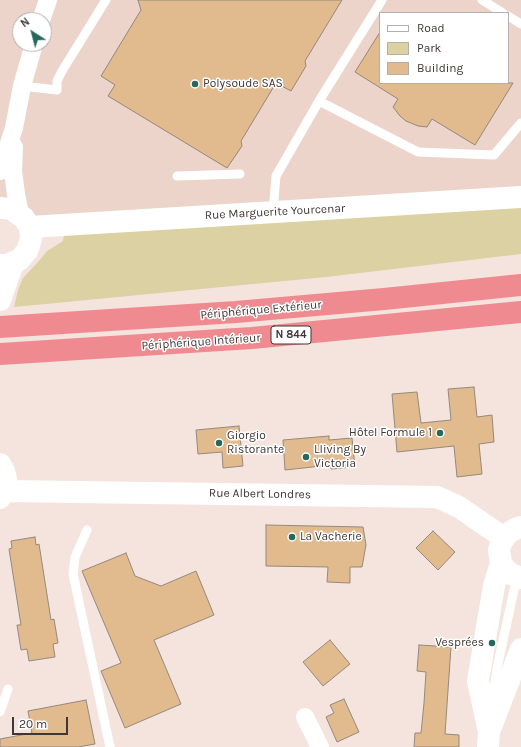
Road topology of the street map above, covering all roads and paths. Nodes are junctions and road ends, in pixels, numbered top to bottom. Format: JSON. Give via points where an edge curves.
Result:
{"nodes":[{"id":1,"x":48,"y":0,"type":"edge"},
{"id":2,"x":106,"y":0,"type":"edge"},
{"id":3,"x":382,"y":0,"type":"edge"},
{"id":4,"x":482,"y":0,"type":"edge"},
{"id":5,"x":44,"y":12,"type":"edge"},
{"id":6,"x":501,"y":12,"type":"edge"},
{"id":7,"x":509,"y":17,"type":"edge"},
{"id":8,"x":521,"y":24,"type":"edge"},
{"id":9,"x":32,"y":52,"type":"edge"},
{"id":10,"x":22,"y":86,"type":"junction"},
{"id":11,"x":319,"y":102,"type":"junction"},
{"id":12,"x":521,"y":124,"type":"edge"},
{"id":13,"x":14,"y":128,"type":"junction"},
{"id":14,"x":0,"y":171,"type":"edge"},
{"id":15,"x":240,"y":174,"type":"dead end"},
{"id":16,"x":177,"y":176,"type":"dead end"},
{"id":17,"x":521,"y":197,"type":"edge"},
{"id":18,"x":273,"y":212,"type":"junction"},
{"id":19,"x":17,"y":216,"type":"edge"},
{"id":20,"x":7,"y":264,"type":"edge"},
{"id":21,"x":521,"y":285,"type":"edge"},
{"id":22,"x":0,"y":300,"type":"edge"},
{"id":23,"x":521,"y":312,"type":"edge"},
{"id":24,"x":0,"y":327,"type":"edge"},
{"id":25,"x":0,"y":354,"type":"edge"},
{"id":26,"x":0,"y":464,"type":"edge"},
{"id":27,"x":2,"y":494,"type":"edge"},
{"id":28,"x":515,"y":527,"type":"edge"},
{"id":29,"x":87,"y":530,"type":"dead end"},
{"id":30,"x":515,"y":572,"type":"edge"},
{"id":31,"x":521,"y":649,"type":"edge"},
{"id":32,"x":8,"y":689,"type":"dead end"},
{"id":33,"x":0,"y":712,"type":"edge"},
{"id":34,"x":305,"y":717,"type":"dead end"},
{"id":35,"x":488,"y":740,"type":"edge"},
{"id":36,"x":110,"y":747,"type":"edge"},
{"id":37,"x":320,"y":747,"type":"edge"}],
"edges":[{"from":1,"to":5,"type":"street"},
{"from":2,"to":10,"type":"lane","via":[[62,70],[57,81],[57,90]]},
{"from":3,"to":11,"type":"lane"},
{"from":4,"to":6,"type":"lane"},
{"from":7,"to":8,"type":"lane"},
{"from":9,"to":10,"type":"street"},
{"from":10,"to":13,"type":"street"},
{"from":11,"to":12,"type":"lane","via":[[418,152],[494,155]]},
{"from":11,"to":18,"type":"lane","via":[[276,176]]},
{"from":13,"to":14,"type":"street"},
{"from":13,"to":19,"type":"street","via":[[13,171]]},
{"from":15,"to":16,"type":"lane"},
{"from":17,"to":18,"type":"street","name":"Rue Marguerite Yourcenar"},
{"from":18,"to":19,"type":"street","name":"Rue Marguerite Yourcenar"},
{"from":19,"to":20,"type":"street","via":[[31,233],[30,245],[24,256]]},
{"from":20,"to":22,"type":"street"},
{"from":21,"to":24,"type":"highway","name":"Périphérique Extérieur","number":"N 844","via":[[236,312]]},
{"from":23,"to":25,"type":"highway","name":"Périphérique Intérieur","number":"N 844","via":[[252,338]]},
{"from":26,"to":27,"type":"street","via":[[6,479]]},
{"from":27,"to":28,"type":"street","name":"Rue Albert Londres","via":[[437,497]]},
{"from":28,"to":30,"type":"street","via":[[499,550]]},
{"from":29,"to":36,"type":"lane","via":[[75,557],[73,574]]},
{"from":30,"to":35,"type":"street","via":[[494,586],[478,681]]},
{"from":31,"to":35,"type":"street"},
{"from":32,"to":33,"type":"lane"},
{"from":34,"to":37,"type":"street"}]}
